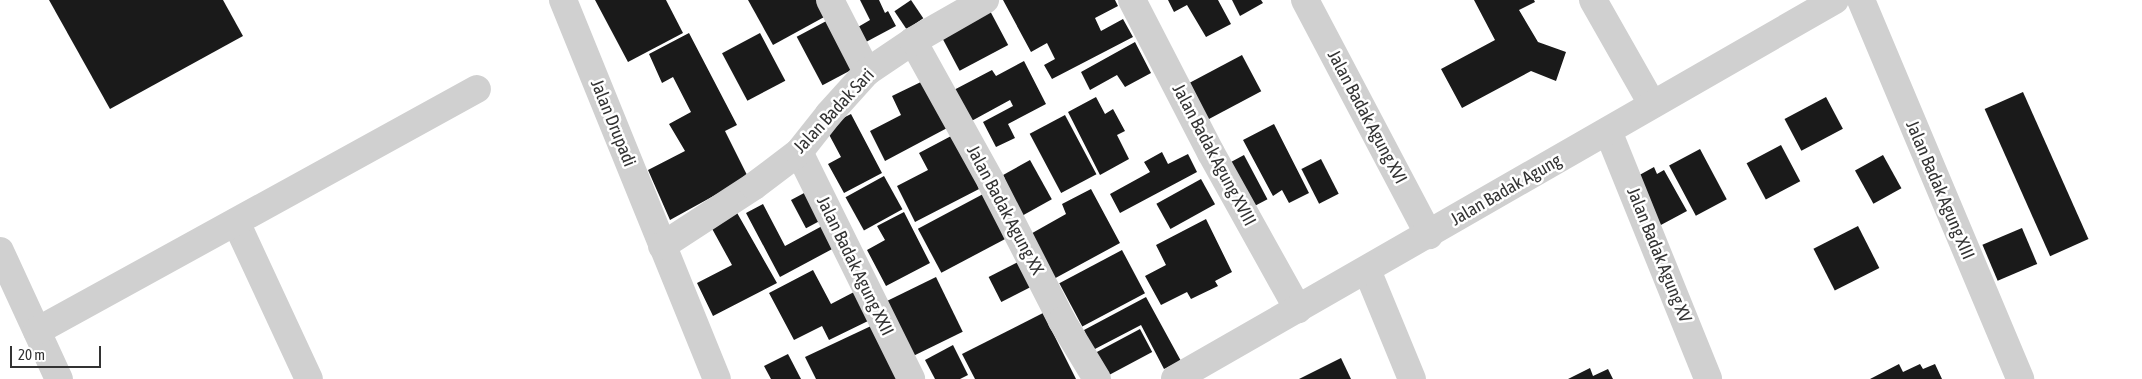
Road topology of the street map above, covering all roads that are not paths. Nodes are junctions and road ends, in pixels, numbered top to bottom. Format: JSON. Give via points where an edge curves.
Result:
{"nodes":[{"id":1,"x":563,"y":0,"type":"edge"},
{"id":2,"x":830,"y":0,"type":"edge"},
{"id":3,"x":1132,"y":0,"type":"edge"},
{"id":4,"x":1305,"y":0,"type":"edge"},
{"id":5,"x":1593,"y":0,"type":"edge"},
{"id":6,"x":1836,"y":0,"type":"edge"},
{"id":7,"x":1862,"y":0,"type":"edge"},
{"id":8,"x":969,"y":4,"type":"edge"},
{"id":9,"x":913,"y":41,"type":"junction"},
{"id":10,"x":867,"y":72,"type":"junction"},
{"id":11,"x":477,"y":89,"type":"dead end"},
{"id":12,"x":1652,"y":104,"type":"junction"},
{"id":13,"x":1608,"y":131,"type":"junction"},
{"id":14,"x":799,"y":152,"type":"junction"},
{"id":15,"x":236,"y":222,"type":"junction"},
{"id":16,"x":1428,"y":234,"type":"junction"},
{"id":17,"x":662,"y":246,"type":"junction"},
{"id":18,"x":0,"y":250,"type":"edge"},
{"id":19,"x":1367,"y":270,"type":"junction"},
{"id":20,"x":1298,"y":309,"type":"junction"},
{"id":21,"x":37,"y":331,"type":"junction"},
{"id":22,"x":58,"y":379,"type":"edge"},
{"id":23,"x":309,"y":379,"type":"edge"},
{"id":24,"x":716,"y":379,"type":"edge"},
{"id":25,"x":910,"y":379,"type":"edge"},
{"id":26,"x":1097,"y":379,"type":"edge"},
{"id":27,"x":1175,"y":379,"type":"edge"},
{"id":28,"x":1412,"y":379,"type":"edge"},
{"id":29,"x":1708,"y":379,"type":"edge"},
{"id":30,"x":2020,"y":379,"type":"edge"}],
"edges":[{"from":1,"to":17,"type":"street","name":"Jalan Drupadi"},
{"from":2,"to":10,"type":"street"},
{"from":3,"to":20,"type":"street","name":"Jalan Badak Agung XVIII","via":[[1202,137]]},
{"from":4,"to":16,"type":"street","name":"Jalan Badak Agung XVI"},
{"from":5,"to":12,"type":"street"},
{"from":6,"to":12,"type":"street","name":"Jalan Badak Agung"},
{"from":7,"to":30,"type":"street","name":"Jalan Badak Agung XIII"},
{"from":8,"to":9,"type":"street","name":"Jalan Badak Sari"},
{"from":9,"to":10,"type":"street","name":"Jalan Badak Sari"},
{"from":9,"to":26,"type":"street","name":"Jalan Badak Agung XX","via":[[991,182],[1062,321]]},
{"from":10,"to":14,"type":"street","name":"Jalan Badak Sari"},
{"from":11,"to":15,"type":"street"},
{"from":12,"to":13,"type":"street","name":"Jalan Badak Agung"},
{"from":13,"to":16,"type":"street","name":"Jalan Badak Agung"},
{"from":13,"to":29,"type":"street","name":"Jalan Badak Agung XV"},
{"from":14,"to":17,"type":"street","name":"Jalan Badak Sari","via":[[754,186]]},
{"from":14,"to":25,"type":"street","name":"Jalan Badak Agung XXII"},
{"from":15,"to":21,"type":"street"},
{"from":15,"to":23,"type":"street"},
{"from":16,"to":19,"type":"street","name":"Jalan Badak Agung"},
{"from":17,"to":24,"type":"street","name":"Jalan Drupadi"},
{"from":18,"to":21,"type":"street"},
{"from":19,"to":20,"type":"street","name":"Jalan Badak Agung"},
{"from":19,"to":28,"type":"street"},
{"from":20,"to":27,"type":"street","name":"Jalan Badak Agung"},
{"from":21,"to":22,"type":"street"}]}
